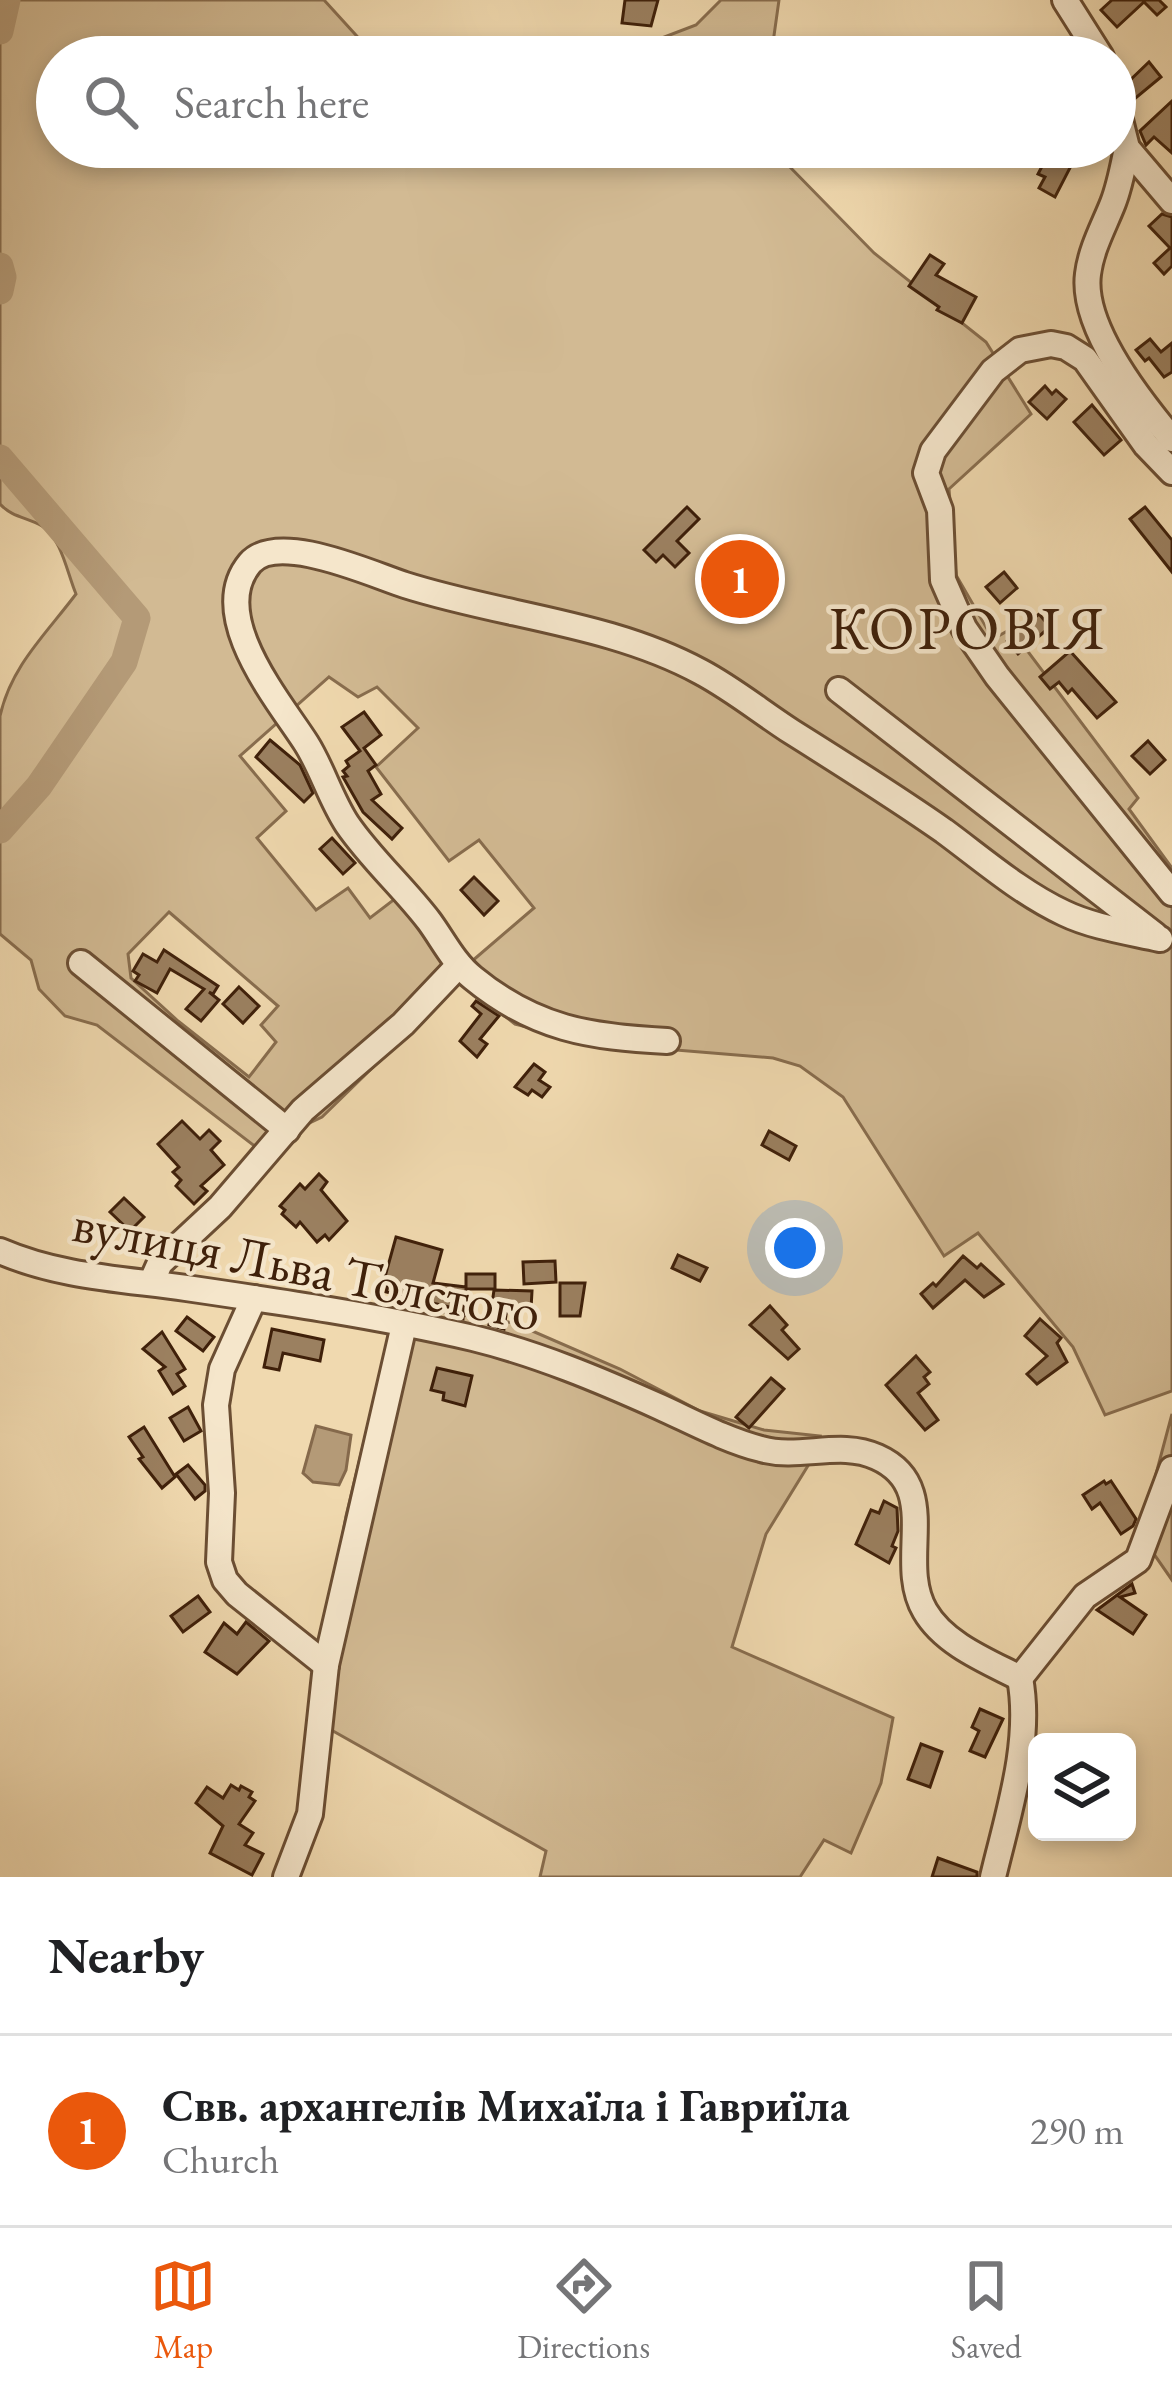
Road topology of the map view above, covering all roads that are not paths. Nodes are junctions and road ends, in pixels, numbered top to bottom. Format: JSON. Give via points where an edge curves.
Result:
{"nodes":[{"id":1,"x":1065,"y":0,"type":"edge"},
{"id":2,"x":1088,"y":36,"type":"edge"},
{"id":3,"x":1136,"y":160,"type":"edge"},
{"id":4,"x":1122,"y":168,"type":"edge"},
{"id":5,"x":1172,"y":201,"type":"edge"},
{"id":6,"x":1172,"y":439,"type":"edge"},
{"id":7,"x":1172,"y":472,"type":"edge"},
{"id":8,"x":839,"y":690,"type":"dead end"},
{"id":9,"x":1172,"y":893,"type":"edge"},
{"id":10,"x":1166,"y":943,"type":"edge"},
{"id":11,"x":81,"y":963,"type":"dead end"},
{"id":12,"x":459,"y":965,"type":"junction"},
{"id":13,"x":667,"y":1041,"type":"dead end"},
{"id":14,"x":287,"y":1130,"type":"junction"},
{"id":15,"x":0,"y":1251,"type":"edge"},
{"id":16,"x":151,"y":1283,"type":"junction"},
{"id":17,"x":254,"y":1298,"type":"junction"},
{"id":18,"x":404,"y":1325,"type":"junction"},
{"id":19,"x":1172,"y":1468,"type":"edge"},
{"id":20,"x":326,"y":1665,"type":"junction"},
{"id":21,"x":1020,"y":1678,"type":"junction"},
{"id":22,"x":286,"y":1877,"type":"edge"},
{"id":23,"x":993,"y":1877,"type":"edge"}],
"edges":[{"from":1,"to":2,"type":"street"},
{"from":3,"to":5,"type":"street"},
{"from":4,"to":6,"type":"street","via":[[1088,291],[1114,356]]},
{"from":7,"to":9,"type":"street","via":[[1085,359],[1044,344],[993,371],[926,472],[940,510],[943,580],[964,628]]},
{"from":8,"to":10,"type":"street"},
{"from":10,"to":12,"type":"street","via":[[1045,903],[892,794],[671,657],[326,559],[263,554],[238,592],[251,659],[349,826]]},
{"from":11,"to":14,"type":"street"},
{"from":12,"to":13,"type":"street","via":[[551,1025]]},
{"from":12,"to":14,"type":"street"},
{"from":14,"to":16,"type":"street","via":[[160,1263]]},
{"from":15,"to":16,"type":"street","name":"вулиця Льва Толстого","via":[[68,1273]]},
{"from":16,"to":17,"type":"street","name":"вулиця Льва Толстого"},
{"from":17,"to":18,"type":"street","name":"вулиця Льва Толстого"},
{"from":17,"to":20,"type":"street","via":[[218,1393],[219,1562],[237,1594]]},
{"from":18,"to":20,"type":"street"},
{"from":18,"to":21,"type":"street","name":"вулиця Льва Толстого","via":[[538,1357],[764,1450],[842,1450],[880,1459],[915,1495],[913,1574],[924,1610],[951,1638]]},
{"from":19,"to":21,"type":"street","via":[[1138,1560],[1085,1596]]},
{"from":20,"to":22,"type":"street","via":[[310,1814]]},
{"from":21,"to":23,"type":"street","via":[[1023,1736]]}]}
